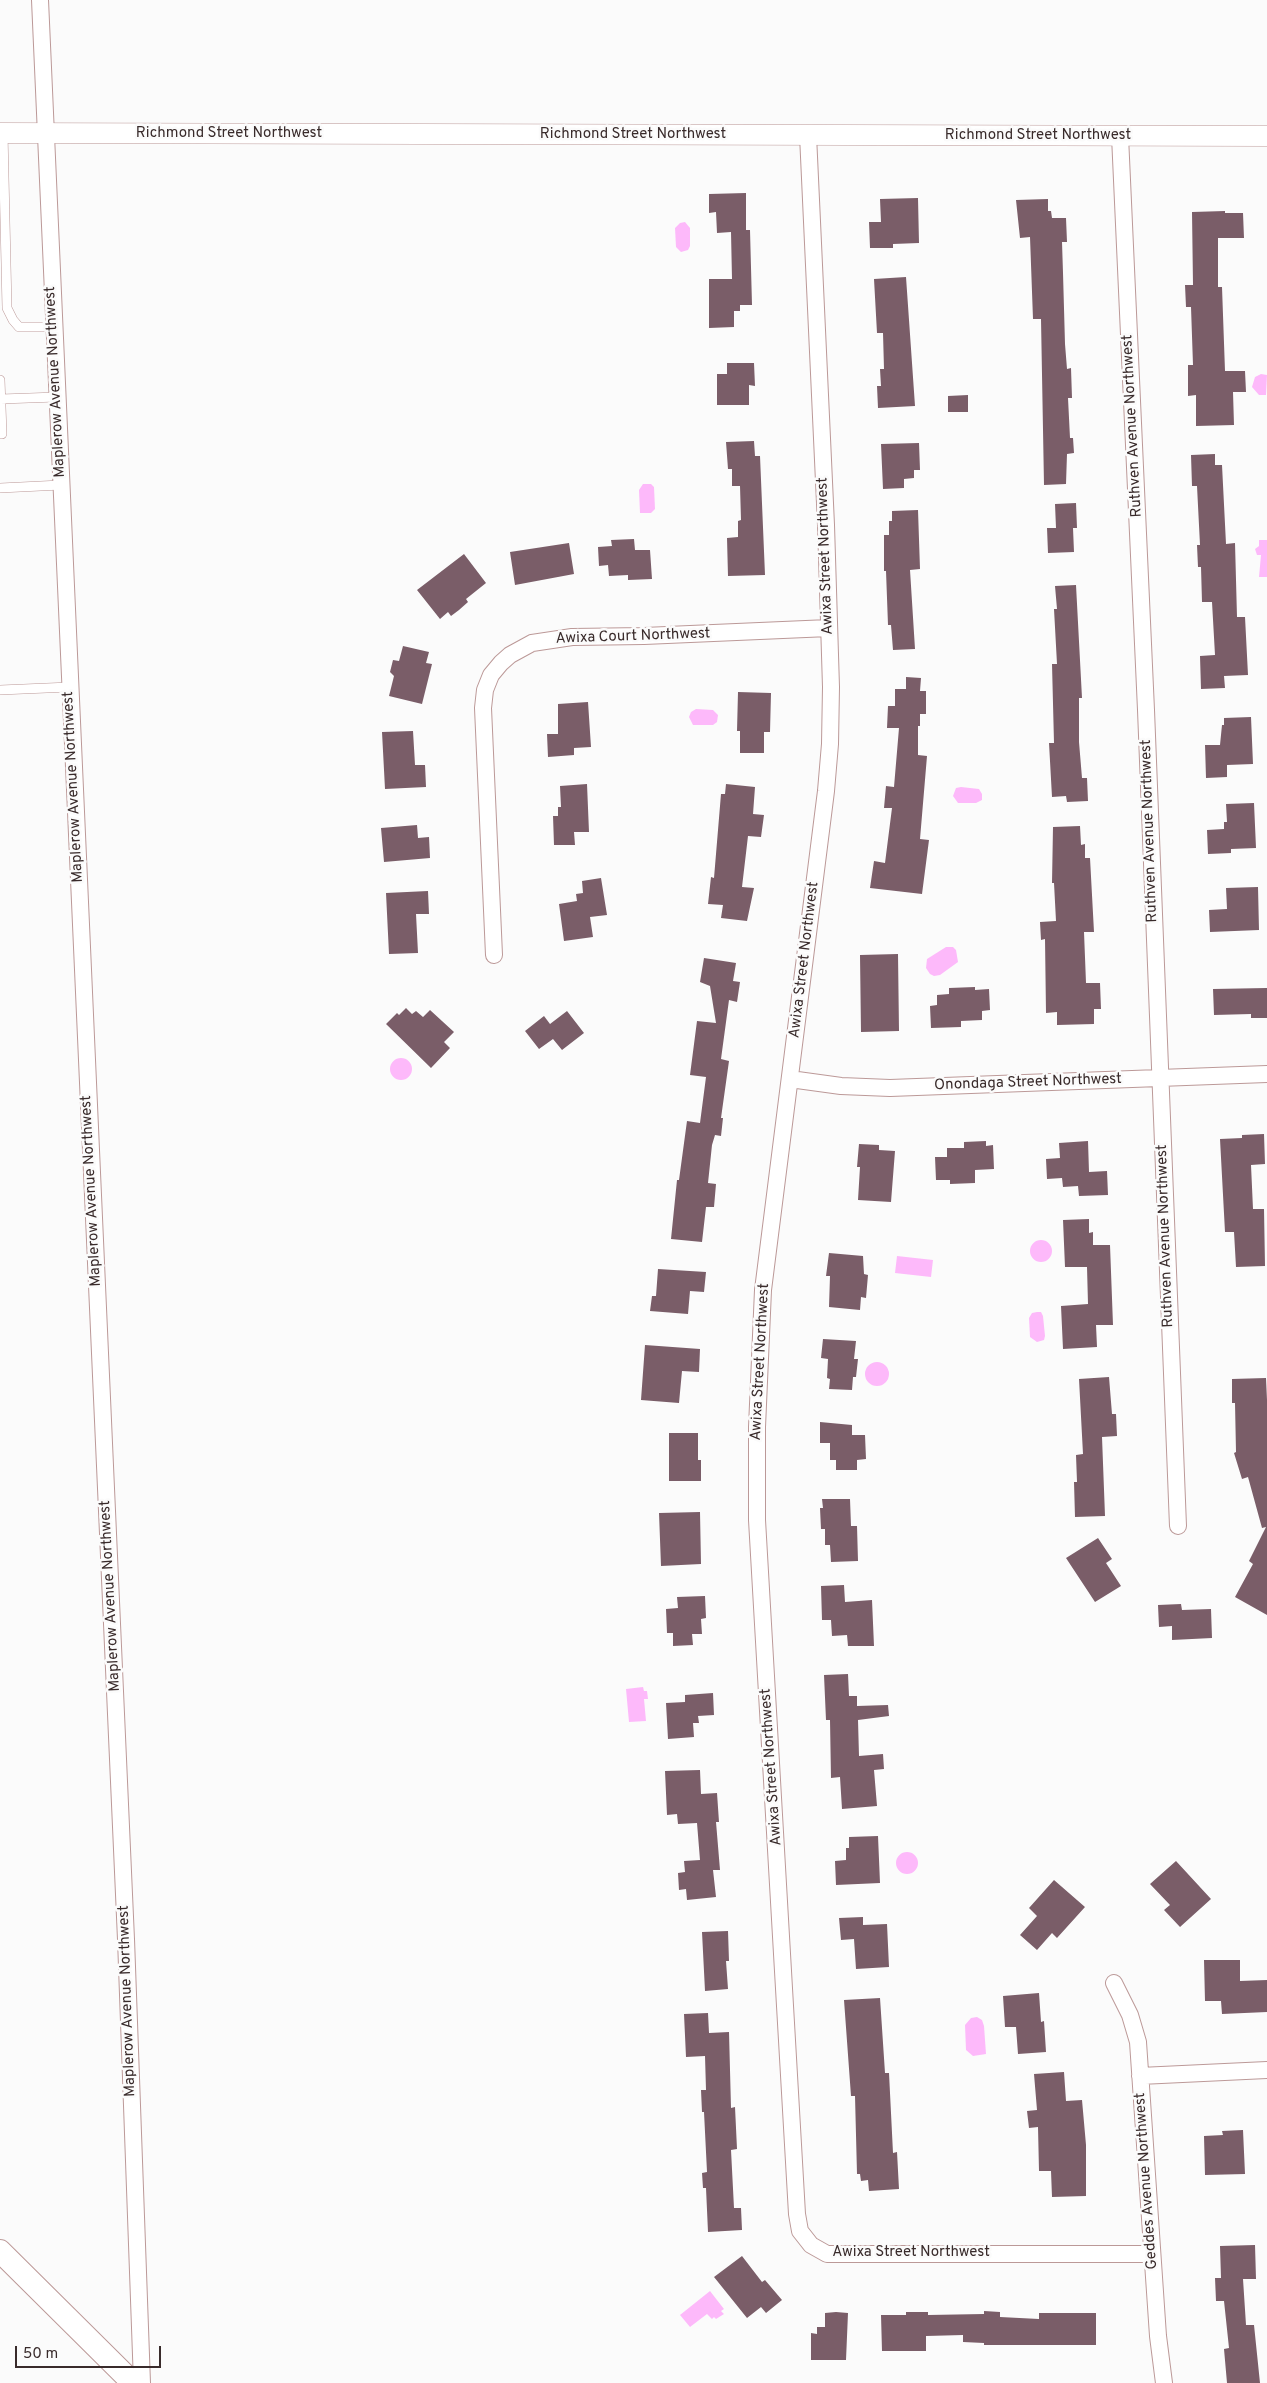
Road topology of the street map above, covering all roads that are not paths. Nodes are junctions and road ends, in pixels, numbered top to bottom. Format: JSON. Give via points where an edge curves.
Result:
{"nodes":[{"id":1,"x":40,"y":0,"type":"edge"},
{"id":2,"x":1,"y":133,"type":"edge"},
{"id":3,"x":45,"y":133,"type":"junction"},
{"id":4,"x":808,"y":135,"type":"junction"},
{"id":5,"x":1120,"y":136,"type":"junction"},
{"id":6,"x":1267,"y":136,"type":"edge"},
{"id":7,"x":54,"y":327,"type":"junction"},
{"id":8,"x":0,"y":380,"type":"edge"},
{"id":9,"x":57,"y":397,"type":"junction"},
{"id":10,"x":1,"y":399,"type":"edge"},
{"id":11,"x":0,"y":434,"type":"edge"},
{"id":12,"x":61,"y":485,"type":"junction"},
{"id":13,"x":0,"y":488,"type":"edge"},
{"id":14,"x":829,"y":628,"type":"junction"},
{"id":15,"x":70,"y":687,"type":"junction"},
{"id":16,"x":0,"y":690,"type":"edge"},
{"id":17,"x":494,"y":955,"type":"dead end"},
{"id":18,"x":1267,"y":1074,"type":"edge"},
{"id":19,"x":790,"y":1079,"type":"junction"},
{"id":20,"x":1159,"y":1079,"type":"junction"},
{"id":21,"x":1178,"y":1526,"type":"dead end"},
{"id":22,"x":1114,"y":1983,"type":"dead end"},
{"id":23,"x":1267,"y":2070,"type":"edge"},
{"id":24,"x":1140,"y":2076,"type":"junction"},
{"id":25,"x":0,"y":2251,"type":"edge"},
{"id":26,"x":1152,"y":2254,"type":"junction"},
{"id":27,"x":133,"y":2383,"type":"edge"},
{"id":28,"x":142,"y":2383,"type":"edge"},
{"id":29,"x":1164,"y":2383,"type":"edge"}],
"edges":[{"from":1,"to":3,"type":"street","name":"Maplerow Avenue Northwest"},
{"from":2,"to":3,"type":"street","name":"Richmond Street Northwest"},
{"from":2,"to":7,"type":"lane","via":[[7,308],[19,327]]},
{"from":3,"to":4,"type":"street","name":"Richmond Street Northwest"},
{"from":3,"to":7,"type":"street","name":"Maplerow Avenue Northwest"},
{"from":4,"to":5,"type":"street","name":"Richmond Street Northwest"},
{"from":4,"to":14,"type":"street","name":"Awixa Street Northwest"},
{"from":5,"to":6,"type":"street","name":"Richmond Street Northwest"},
{"from":5,"to":20,"type":"street","name":"Ruthven Avenue Northwest"},
{"from":7,"to":9,"type":"street","name":"Maplerow Avenue Northwest"},
{"from":8,"to":10,"type":"lane"},
{"from":9,"to":10,"type":"lane"},
{"from":9,"to":12,"type":"street","name":"Maplerow Avenue Northwest"},
{"from":10,"to":11,"type":"lane"},
{"from":12,"to":13,"type":"lane"},
{"from":12,"to":15,"type":"street","name":"Maplerow Avenue Northwest"},
{"from":14,"to":17,"type":"street","name":"Awixa Court Northwest","via":[[572,637],[532,643],[501,663],[491,675],[483,708]]},
{"from":14,"to":19,"type":"street","name":"Awixa Street Northwest","via":[[831,716],[828,778]]},
{"from":15,"to":16,"type":"lane"},
{"from":15,"to":28,"type":"street","name":"Maplerow Avenue Northwest","via":[[126,1939]]},
{"from":18,"to":20,"type":"street","name":"Onondaga Street Northwest"},
{"from":19,"to":20,"type":"street","name":"Onondaga Street Northwest","via":[[873,1088]]},
{"from":19,"to":26,"type":"street","name":"Awixa Street Northwest","via":[[763,1290],[758,1364],[757,1471],[800,2231],[811,2245],[827,2254]]},
{"from":20,"to":21,"type":"street","name":"Ruthven Avenue Northwest"},
{"from":22,"to":24,"type":"street","name":"Geddes Avenue Northwest","via":[[1130,2015],[1138,2042]]},
{"from":23,"to":24,"type":"street"},
{"from":24,"to":26,"type":"street","name":"Geddes Avenue Northwest"},
{"from":25,"to":27,"type":"main road"},
{"from":26,"to":29,"type":"street","name":"Geddes Avenue Northwest"}]}
